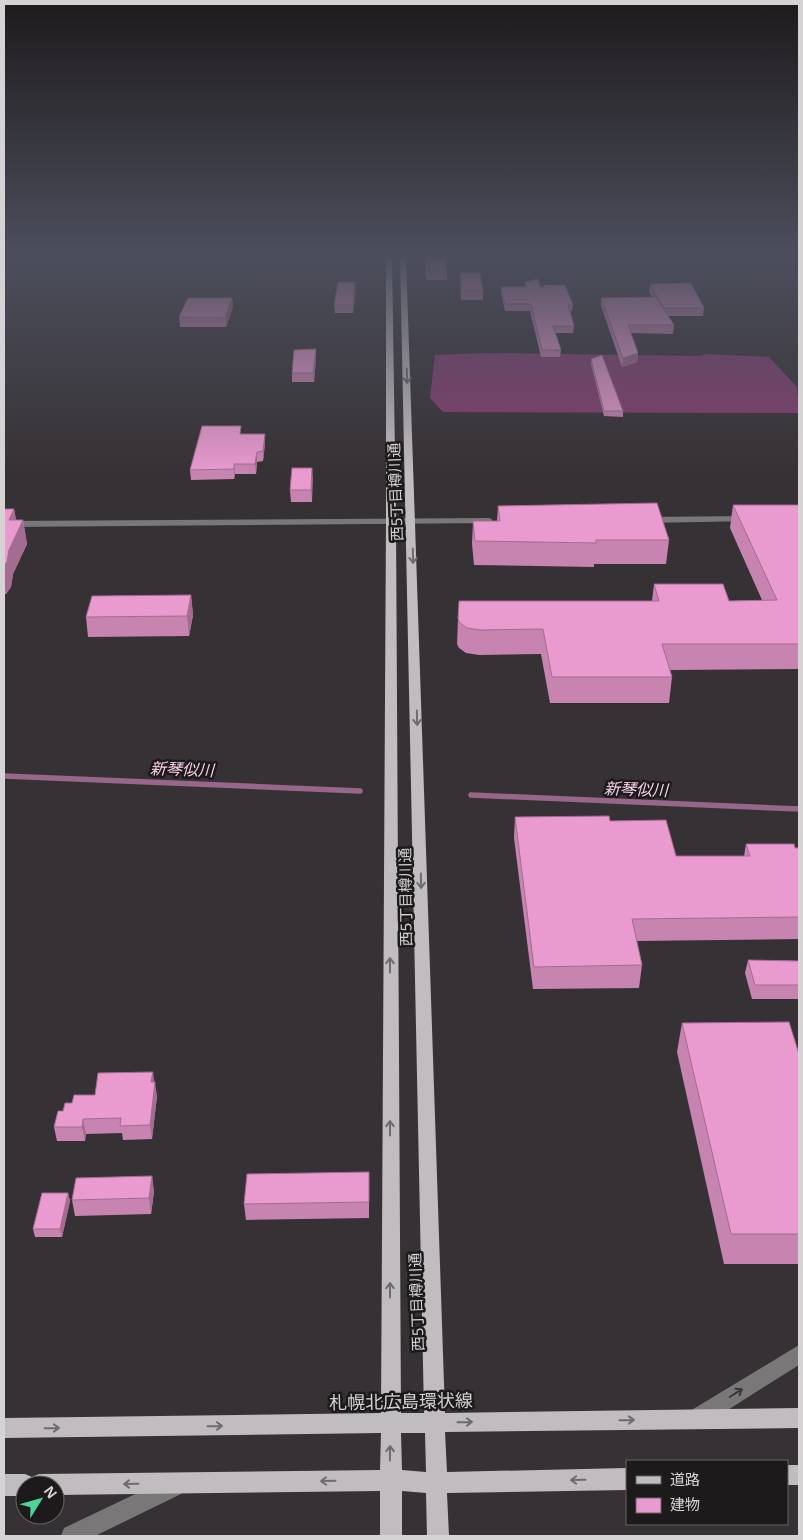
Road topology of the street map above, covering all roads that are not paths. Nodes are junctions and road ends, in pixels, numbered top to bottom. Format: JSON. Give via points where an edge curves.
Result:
{"nodes":[{"id":1,"x":389,"y":329,"type":"edge"},
{"id":2,"x":405,"y":329,"type":"edge"},
{"id":3,"x":759,"y":519,"type":"edge"},
{"id":4,"x":640,"y":520,"type":"edge"},
{"id":5,"x":390,"y":521,"type":"junction"},
{"id":6,"x":412,"y":521,"type":"junction"},
{"id":7,"x":500,"y":521,"type":"edge"},
{"id":8,"x":4,"y":524,"type":"edge"},
{"id":9,"x":799,"y":1354,"type":"edge"},
{"id":10,"x":799,"y":1418,"type":"edge"},
{"id":11,"x":694,"y":1419,"type":"junction"},
{"id":12,"x":436,"y":1422,"type":"junction"},
{"id":13,"x":391,"y":1424,"type":"junction"},
{"id":14,"x":4,"y":1428,"type":"edge"},
{"id":15,"x":626,"y":1478,"type":"edge"},
{"id":16,"x":390,"y":1480,"type":"junction"},
{"id":17,"x":179,"y":1483,"type":"junction"},
{"id":18,"x":436,"y":1483,"type":"junction"},
{"id":19,"x":65,"y":1485,"type":"edge"},
{"id":20,"x":72,"y":1536,"type":"edge"},
{"id":21,"x":391,"y":1536,"type":"edge"},
{"id":22,"x":438,"y":1536,"type":"edge"}],
"edges":[{"from":1,"to":5,"type":"main road","name":"西5丁目樽川通"},
{"from":2,"to":6,"type":"main road","name":"西5丁目樽川通","one_way":true},
{"from":3,"to":4,"type":"street"},
{"from":5,"to":6,"type":"street"},
{"from":5,"to":8,"type":"street"},
{"from":13,"to":5,"type":"main road","name":"西5丁目樽川通","one_way":true},
{"from":6,"to":7,"type":"street"},
{"from":6,"to":12,"type":"main road","name":"西5丁目樽川通","one_way":true},
{"from":11,"to":9,"type":"street","one_way":true},
{"from":10,"to":11,"type":"main road","name":"札幌北広島環状線"},
{"from":12,"to":11,"type":"main road","name":"札幌北広島環状線","one_way":true},
{"from":12,"to":13,"type":"main road","name":"札幌北広島環状線"},
{"from":12,"to":18,"type":"main road","name":"西5丁目樽川通"},
{"from":14,"to":13,"type":"main road","name":"札幌北広島環状線","one_way":true},
{"from":16,"to":13,"type":"main road","name":"西5丁目樽川通","one_way":true},
{"from":15,"to":18,"type":"main road","one_way":true},
{"from":16,"to":17,"type":"main road","one_way":true},
{"from":16,"to":18,"type":"main road"},
{"from":16,"to":21,"type":"main road","name":"西5丁目樽川通"},
{"from":17,"to":19,"type":"main road","one_way":true},
{"from":17,"to":20,"type":"street"},
{"from":18,"to":22,"type":"main road","name":"西5丁目樽川通"}]}
